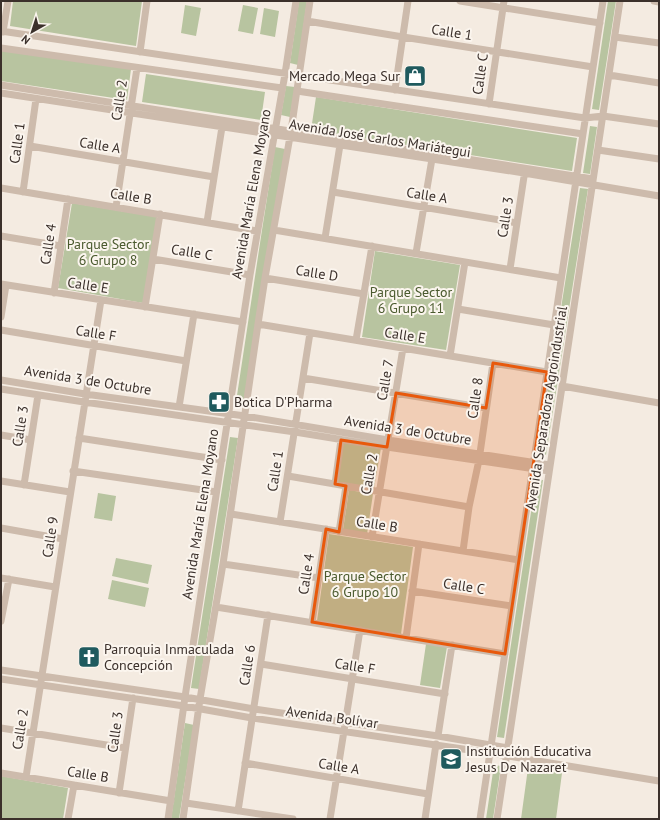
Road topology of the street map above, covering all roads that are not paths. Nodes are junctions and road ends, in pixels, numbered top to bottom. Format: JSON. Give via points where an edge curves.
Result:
{"nodes":[{"id":1,"x":8,"y":1,"type":"edge"},
{"id":2,"x":147,"y":1,"type":"edge"},
{"id":3,"x":296,"y":1,"type":"edge"},
{"id":4,"x":310,"y":1,"type":"edge"},
{"id":5,"x":408,"y":1,"type":"edge"},
{"id":6,"x":460,"y":1,"type":"edge"},
{"id":7,"x":603,"y":1,"type":"edge"},
{"id":8,"x":620,"y":1,"type":"edge"},
{"id":9,"x":654,"y":1,"type":"edge"},
{"id":10,"x":659,"y":2,"type":"edge"},
{"id":11,"x":503,"y":4,"type":"edge"},
{"id":12,"x":307,"y":21,"type":"junction"},
{"id":13,"x":600,"y":23,"type":"junction"},
{"id":14,"x":2,"y":32,"type":"edge"},
{"id":15,"x":403,"y":37,"type":"junction"},
{"id":16,"x":615,"y":37,"type":"junction"},
{"id":17,"x":659,"y":43,"type":"edge"},
{"id":18,"x":1,"y":48,"type":"edge"},
{"id":19,"x":140,"y":52,"type":"junction"},
{"id":20,"x":496,"y":52,"type":"junction"},
{"id":21,"x":593,"y":67,"type":"junction"},
{"id":22,"x":137,"y":68,"type":"junction"},
{"id":23,"x":285,"y":74,"type":"junction"},
{"id":24,"x":609,"y":75,"type":"junction"},
{"id":25,"x":299,"y":76,"type":"junction"},
{"id":26,"x":659,"y":83,"type":"edge"},
{"id":27,"x":1,"y":85,"type":"edge"},
{"id":28,"x":282,"y":88,"type":"junction"},
{"id":29,"x":395,"y":90,"type":"junction"},
{"id":30,"x":297,"y":91,"type":"junction"},
{"id":31,"x":1,"y":93,"type":"edge"},
{"id":32,"x":36,"y":98,"type":"junction"},
{"id":33,"x":489,"y":104,"type":"junction"},
{"id":34,"x":130,"y":109,"type":"junction"},
{"id":35,"x":603,"y":116,"type":"junction"},
{"id":36,"x":585,"y":118,"type":"junction"},
{"id":37,"x":659,"y":124,"type":"edge"},
{"id":38,"x":222,"y":127,"type":"junction"},
{"id":39,"x":275,"y":132,"type":"junction"},
{"id":40,"x":291,"y":134,"type":"junction"},
{"id":41,"x":583,"y":134,"type":"junction"},
{"id":42,"x":340,"y":145,"type":"junction"},
{"id":43,"x":30,"y":146,"type":"junction"},
{"id":44,"x":598,"y":150,"type":"junction"},
{"id":45,"x":432,"y":159,"type":"junction"},
{"id":46,"x":659,"y":159,"type":"edge"},
{"id":47,"x":122,"y":162,"type":"junction"},
{"id":48,"x":524,"y":171,"type":"junction"},
{"id":49,"x":214,"y":177,"type":"junction"},
{"id":50,"x":576,"y":180,"type":"junction"},
{"id":51,"x":593,"y":182,"type":"junction"},
{"id":52,"x":1,"y":188,"type":"edge"},
{"id":53,"x":23,"y":192,"type":"junction"},
{"id":54,"x":333,"y":192,"type":"junction"},
{"id":55,"x":659,"y":196,"type":"edge"},
{"id":56,"x":68,"y":199,"type":"junction"},
{"id":57,"x":116,"y":207,"type":"junction"},
{"id":58,"x":424,"y":208,"type":"junction"},
{"id":59,"x":160,"y":214,"type":"junction"},
{"id":60,"x":207,"y":222,"type":"junction"},
{"id":61,"x":517,"y":223,"type":"junction"},
{"id":62,"x":257,"y":230,"type":"junction"},
{"id":63,"x":274,"y":230,"type":"junction"},
{"id":64,"x":1,"y":236,"type":"edge"},
{"id":65,"x":325,"y":238,"type":"junction"},
{"id":66,"x":61,"y":246,"type":"junction"},
{"id":67,"x":372,"y":246,"type":"junction"},
{"id":68,"x":416,"y":254,"type":"junction"},
{"id":69,"x":153,"y":259,"type":"junction"},
{"id":70,"x":465,"y":262,"type":"junction"},
{"id":71,"x":510,"y":269,"type":"junction"},
{"id":72,"x":250,"y":275,"type":"junction"},
{"id":73,"x":265,"y":278,"type":"junction"},
{"id":74,"x":561,"y":278,"type":"junction"},
{"id":75,"x":4,"y":285,"type":"edge"},
{"id":76,"x":54,"y":292,"type":"junction"},
{"id":77,"x":364,"y":294,"type":"junction"},
{"id":78,"x":101,"y":300,"type":"junction"},
{"id":79,"x":145,"y":307,"type":"junction"},
{"id":80,"x":458,"y":308,"type":"junction"},
{"id":81,"x":194,"y":314,"type":"junction"},
{"id":82,"x":1,"y":317,"type":"edge"},
{"id":83,"x":243,"y":322,"type":"junction"},
{"id":84,"x":258,"y":324,"type":"junction"},
{"id":85,"x":554,"y":325,"type":"junction"},
{"id":86,"x":1,"y":330,"type":"edge"},
{"id":87,"x":310,"y":333,"type":"junction"},
{"id":88,"x":356,"y":340,"type":"junction"},
{"id":89,"x":93,"y":346,"type":"junction"},
{"id":90,"x":403,"y":348,"type":"junction"},
{"id":91,"x":450,"y":356,"type":"junction"},
{"id":92,"x":186,"y":361,"type":"junction"},
{"id":93,"x":493,"y":363,"type":"junction"},
{"id":94,"x":547,"y":372,"type":"junction"},
{"id":95,"x":303,"y":378,"type":"junction"},
{"id":96,"x":1,"y":380,"type":"edge"},
{"id":97,"x":562,"y":386,"type":"junction"},
{"id":98,"x":1,"y":389,"type":"edge"},
{"id":99,"x":396,"y":393,"type":"junction"},
{"id":100,"x":86,"y":394,"type":"junction"},
{"id":101,"x":38,"y":395,"type":"junction"},
{"id":102,"x":84,"y":402,"type":"junction"},
{"id":103,"x":659,"y":403,"type":"edge"},
{"id":104,"x":178,"y":407,"type":"junction"},
{"id":105,"x":486,"y":408,"type":"junction"},
{"id":106,"x":229,"y":414,"type":"junction"},
{"id":107,"x":245,"y":416,"type":"junction"},
{"id":108,"x":227,"y":422,"type":"junction"},
{"id":109,"x":243,"y":424,"type":"junction"},
{"id":110,"x":295,"y":428,"type":"junction"},
{"id":111,"x":1,"y":435,"type":"edge"},
{"id":112,"x":79,"y":438,"type":"junction"},
{"id":113,"x":31,"y":440,"type":"junction"},
{"id":114,"x":341,"y":440,"type":"junction"},
{"id":115,"x":387,"y":443,"type":"junction"},
{"id":116,"x":479,"y":457,"type":"junction"},
{"id":117,"x":222,"y":460,"type":"junction"},
{"id":118,"x":533,"y":465,"type":"junction"},
{"id":119,"x":550,"y":468,"type":"junction"},
{"id":120,"x":73,"y":471,"type":"junction"},
{"id":121,"x":288,"y":476,"type":"junction"},
{"id":122,"x":1,"y":481,"type":"edge"},
{"id":123,"x":24,"y":484,"type":"junction"},
{"id":124,"x":334,"y":484,"type":"junction"},
{"id":125,"x":346,"y":486,"type":"junction"},
{"id":126,"x":70,"y":492,"type":"junction"},
{"id":127,"x":216,"y":492,"type":"junction"},
{"id":128,"x":379,"y":492,"type":"junction"},
{"id":129,"x":469,"y":507,"type":"junction"},
{"id":130,"x":231,"y":514,"type":"junction"},
{"id":131,"x":280,"y":522,"type":"junction"},
{"id":132,"x":1,"y":528,"type":"edge"},
{"id":133,"x":326,"y":530,"type":"junction"},
{"id":134,"x":339,"y":532,"type":"junction"},
{"id":135,"x":372,"y":537,"type":"junction"},
{"id":136,"x":63,"y":539,"type":"junction"},
{"id":137,"x":419,"y":544,"type":"junction"},
{"id":138,"x":463,"y":551,"type":"junction"},
{"id":139,"x":519,"y":560,"type":"junction"},
{"id":140,"x":223,"y":564,"type":"junction"},
{"id":141,"x":319,"y":578,"type":"junction"},
{"id":142,"x":5,"y":579,"type":"edge"},
{"id":143,"x":55,"y":587,"type":"junction"},
{"id":144,"x":412,"y":591,"type":"junction"},
{"id":145,"x":512,"y":606,"type":"junction"},
{"id":146,"x":216,"y":607,"type":"junction"},
{"id":147,"x":268,"y":615,"type":"junction"},
{"id":148,"x":1,"y":621,"type":"edge"},
{"id":149,"x":312,"y":622,"type":"junction"},
{"id":150,"x":360,"y":630,"type":"junction"},
{"id":151,"x":406,"y":638,"type":"junction"},
{"id":152,"x":452,"y":645,"type":"junction"},
{"id":153,"x":505,"y":654,"type":"junction"},
{"id":154,"x":261,"y":664,"type":"junction"},
{"id":155,"x":1,"y":670,"type":"edge"},
{"id":156,"x":42,"y":676,"type":"junction"},
{"id":157,"x":1,"y":679,"type":"edge"},
{"id":158,"x":352,"y":679,"type":"junction"},
{"id":159,"x":40,"y":685,"type":"junction"},
{"id":160,"x":445,"y":694,"type":"junction"},
{"id":161,"x":185,"y":697,"type":"junction"},
{"id":162,"x":133,"y":698,"type":"junction"},
{"id":163,"x":200,"y":700,"type":"junction"},
{"id":164,"x":184,"y":706,"type":"junction"},
{"id":165,"x":199,"y":709,"type":"junction"},
{"id":166,"x":254,"y":709,"type":"junction"},
{"id":167,"x":252,"y":718,"type":"junction"},
{"id":168,"x":345,"y":723,"type":"junction"},
{"id":169,"x":1,"y":728,"type":"edge"},
{"id":170,"x":344,"y":732,"type":"junction"},
{"id":171,"x":33,"y":733,"type":"junction"},
{"id":172,"x":438,"y":736,"type":"junction"},
{"id":173,"x":436,"y":744,"type":"junction"},
{"id":174,"x":491,"y":745,"type":"junction"},
{"id":175,"x":125,"y":748,"type":"junction"},
{"id":176,"x":507,"y":752,"type":"junction"},
{"id":177,"x":490,"y":753,"type":"junction"},
{"id":178,"x":245,"y":763,"type":"junction"},
{"id":179,"x":1,"y":773,"type":"edge"},
{"id":180,"x":26,"y":778,"type":"junction"},
{"id":181,"x":336,"y":778,"type":"junction"},
{"id":182,"x":659,"y":781,"type":"edge"},
{"id":183,"x":74,"y":785,"type":"junction"},
{"id":184,"x":119,"y":793,"type":"junction"},
{"id":185,"x":428,"y":794,"type":"junction"},
{"id":186,"x":171,"y":801,"type":"junction"},
{"id":187,"x":186,"y":803,"type":"junction"},
{"id":188,"x":238,"y":811,"type":"junction"},
{"id":189,"x":68,"y":819,"type":"edge"},
{"id":190,"x":168,"y":819,"type":"edge"},
{"id":191,"x":183,"y":819,"type":"edge"},
{"id":192,"x":288,"y":819,"type":"edge"},
{"id":193,"x":330,"y":819,"type":"edge"},
{"id":194,"x":425,"y":819,"type":"edge"},
{"id":195,"x":480,"y":819,"type":"edge"},
{"id":196,"x":497,"y":819,"type":"edge"}],
"edges":[{"from":1,"to":14,"type":"street"},
{"from":2,"to":19,"type":"street"},
{"from":3,"to":23,"type":"street","name":"Avenida María Elena Moyano"},
{"from":4,"to":12,"type":"street","name":"Avenida María Elena Moyano"},
{"from":5,"to":15,"type":"street"},
{"from":6,"to":11,"type":"street"},
{"from":7,"to":13,"type":"street","name":"Avenida Separadora Agroindustrial"},
{"from":8,"to":16,"type":"street","name":"Avenida Separadora Agroindustrial"},
{"from":9,"to":10,"type":"street"},
{"from":11,"to":13,"type":"street"},
{"from":11,"to":20,"type":"street","name":"Calle C"},
{"from":12,"to":15,"type":"street","name":"Calle 1"},
{"from":12,"to":25,"type":"street","name":"Avenida María Elena Moyano"},
{"from":13,"to":21,"type":"street","name":"Avenida Separadora Agroindustrial"},
{"from":14,"to":19,"type":"street"},
{"from":15,"to":20,"type":"street","name":"Calle 1"},
{"from":15,"to":29,"type":"street"},
{"from":16,"to":17,"type":"street"},
{"from":16,"to":24,"type":"street","name":"Avenida Separadora Agroindustrial"},
{"from":18,"to":22,"type":"street"},
{"from":19,"to":23,"type":"street"},
{"from":20,"to":21,"type":"street","name":"Calle 1"},
{"from":20,"to":33,"type":"street","name":"Calle C"},
{"from":21,"to":36,"type":"street","name":"Avenida Separadora Agroindustrial"},
{"from":22,"to":28,"type":"street"},
{"from":22,"to":34,"type":"street","name":"Calle 2"},
{"from":23,"to":25,"type":"street"},
{"from":23,"to":28,"type":"street","name":"Avenida María Elena Moyano"},
{"from":24,"to":26,"type":"street"},
{"from":24,"to":35,"type":"street","name":"Avenida Separadora Agroindustrial"},
{"from":25,"to":29,"type":"street"},
{"from":25,"to":30,"type":"street","name":"Avenida María Elena Moyano"},
{"from":27,"to":34,"type":"street","name":"Avenida José Carlos Mariátegui"},
{"from":28,"to":39,"type":"street","name":"Avenida María Elena Moyano"},
{"from":29,"to":33,"type":"street"},
{"from":30,"to":40,"type":"street","name":"Avenida María Elena Moyano"},
{"from":30,"to":41,"type":"street"},
{"from":31,"to":32,"type":"street","name":"Avenida José Carlos Mariátegui"},
{"from":32,"to":34,"type":"street","name":"Avenida José Carlos Mariátegui"},
{"from":32,"to":43,"type":"street","name":"Calle 1"},
{"from":33,"to":36,"type":"street"},
{"from":34,"to":38,"type":"street","name":"Avenida José Carlos Mariátegui"},
{"from":34,"to":39,"type":"street","name":"Avenida José Carlos Mariátegui"},
{"from":34,"to":47,"type":"street","name":"Calle 2"},
{"from":35,"to":36,"type":"street"},
{"from":35,"to":37,"type":"street"},
{"from":35,"to":44,"type":"street","name":"Avenida Separadora Agroindustrial"},
{"from":36,"to":41,"type":"street","name":"Avenida Separadora Agroindustrial"},
{"from":38,"to":39,"type":"street","name":"Avenida José Carlos Mariátegui"},
{"from":38,"to":49,"type":"street"},
{"from":39,"to":40,"type":"street","name":"Avenida José Carlos Mariátegui"},
{"from":39,"to":62,"type":"street","name":"Avenida María Elena Moyano"},
{"from":40,"to":42,"type":"street","name":"Avenida José Carlos Mariátegui"},
{"from":40,"to":48,"type":"street","name":"Avenida José Carlos Mariátegui"},
{"from":40,"to":63,"type":"street","name":"Avenida María Elena Moyano"},
{"from":41,"to":50,"type":"street","name":"Avenida Separadora Agroindustrial"},
{"from":42,"to":45,"type":"street","name":"Avenida José Carlos Mariátegui"},
{"from":42,"to":54,"type":"street"},
{"from":43,"to":47,"type":"street","name":"Calle A"},
{"from":43,"to":53,"type":"street","name":"Calle 1"},
{"from":44,"to":46,"type":"street"},
{"from":44,"to":51,"type":"street","name":"Avenida Separadora Agroindustrial"},
{"from":45,"to":48,"type":"street","name":"Avenida José Carlos Mariátegui"},
{"from":45,"to":58,"type":"street"},
{"from":47,"to":49,"type":"street","name":"Calle A"},
{"from":47,"to":57,"type":"street","name":"Calle 2"},
{"from":48,"to":50,"type":"street","name":"Avenida José Carlos Mariátegui"},
{"from":48,"to":61,"type":"street","name":"Calle 3"},
{"from":49,"to":60,"type":"street"},
{"from":50,"to":51,"type":"street","name":"Avenida José Carlos Mariátegui"},
{"from":50,"to":74,"type":"street","name":"Avenida Separadora Agroindustrial"},
{"from":51,"to":55,"type":"street","name":"Avenida José Carlos Mariátegui"},
{"from":51,"to":97,"type":"street","name":"Avenida Separadora Agroindustrial"},
{"from":52,"to":53,"type":"street","name":"Calle B"},
{"from":53,"to":56,"type":"street","name":"Calle B"},
{"from":54,"to":58,"type":"street","name":"Calle A"},
{"from":54,"to":65,"type":"street"},
{"from":56,"to":57,"type":"street","name":"Calle B"},
{"from":56,"to":66,"type":"street","name":"Calle 4"},
{"from":57,"to":59,"type":"street","name":"Calle B"},
{"from":58,"to":61,"type":"street","name":"Calle A"},
{"from":58,"to":68,"type":"street"},
{"from":59,"to":60,"type":"street","name":"Calle B"},
{"from":59,"to":69,"type":"street"},
{"from":60,"to":62,"type":"street","name":"Calle B"},
{"from":61,"to":71,"type":"street","name":"Calle 3"},
{"from":62,"to":72,"type":"street","name":"Avenida María Elena Moyano"},
{"from":63,"to":65,"type":"street"},
{"from":63,"to":73,"type":"street","name":"Avenida María Elena Moyano"},
{"from":64,"to":66,"type":"street"},
{"from":65,"to":67,"type":"street"},
{"from":66,"to":76,"type":"street","name":"Calle 4"},
{"from":67,"to":68,"type":"street"},
{"from":67,"to":77,"type":"street"},
{"from":68,"to":70,"type":"street"},
{"from":69,"to":72,"type":"street","name":"Calle C"},
{"from":69,"to":79,"type":"street"},
{"from":70,"to":71,"type":"street"},
{"from":70,"to":80,"type":"street"},
{"from":71,"to":74,"type":"street"},
{"from":72,"to":83,"type":"street","name":"Avenida María Elena Moyano"},
{"from":73,"to":77,"type":"street","name":"Calle D"},
{"from":73,"to":84,"type":"street","name":"Avenida María Elena Moyano"},
{"from":74,"to":85,"type":"street","name":"Avenida Separadora Agroindustrial"},
{"from":75,"to":76,"type":"street","name":"Calle E"},
{"from":75,"to":82,"type":"street"},
{"from":76,"to":78,"type":"street","name":"Calle E"},
{"from":77,"to":88,"type":"street"},
{"from":78,"to":79,"type":"street","name":"Calle E"},
{"from":78,"to":89,"type":"street"},
{"from":79,"to":81,"type":"street","name":"Calle E"},
{"from":80,"to":85,"type":"street"},
{"from":80,"to":91,"type":"street"},
{"from":81,"to":83,"type":"street","name":"Calle E"},
{"from":81,"to":92,"type":"street"},
{"from":83,"to":106,"type":"street","name":"Avenida María Elena Moyano"},
{"from":84,"to":87,"type":"street","name":"Calle E"},
{"from":84,"to":107,"type":"street","name":"Avenida María Elena Moyano"},
{"from":85,"to":94,"type":"street","name":"Avenida Separadora Agroindustrial"},
{"from":86,"to":89,"type":"street","name":"Calle F"},
{"from":87,"to":88,"type":"street","name":"Calle E"},
{"from":87,"to":95,"type":"street"},
{"from":88,"to":90,"type":"street","name":"Calle E"},
{"from":89,"to":92,"type":"street","name":"Calle F"},
{"from":89,"to":100,"type":"street"},
{"from":90,"to":91,"type":"street","name":"Calle E"},
{"from":90,"to":99,"type":"street","name":"Calle 7"},
{"from":91,"to":93,"type":"street","name":"Calle E"},
{"from":92,"to":104,"type":"street"},
{"from":93,"to":94,"type":"street","name":"Calle E"},
{"from":93,"to":105,"type":"street","name":"Calle 8"},
{"from":94,"to":118,"type":"street","name":"Avenida Separadora Agroindustrial"},
{"from":95,"to":99,"type":"street"},
{"from":95,"to":110,"type":"street"},
{"from":96,"to":100,"type":"street","name":"Avenida 3 de Octubre"},
{"from":97,"to":103,"type":"street"},
{"from":97,"to":119,"type":"street","name":"Avenida Separadora Agroindustrial"},
{"from":98,"to":101,"type":"street","name":"Avenida 3 de Octubre"},
{"from":99,"to":105,"type":"street"},
{"from":99,"to":115,"type":"street","name":"Calle 7"},
{"from":100,"to":102,"type":"street","name":"Calle 9"},
{"from":100,"to":104,"type":"street","name":"Avenida 3 de Octubre"},
{"from":101,"to":102,"type":"street","name":"Avenida 3 de Octubre"},
{"from":101,"to":113,"type":"street","name":"Calle 3"},
{"from":102,"to":108,"type":"street","name":"Avenida 3 de Octubre"},
{"from":102,"to":112,"type":"street","name":"Calle 9"},
{"from":104,"to":106,"type":"street","name":"Avenida 3 de Octubre"},
{"from":105,"to":116,"type":"street","name":"Calle 8"},
{"from":106,"to":107,"type":"street","name":"Avenida 3 de Octubre"},
{"from":106,"to":108,"type":"street","name":"Avenida María Elena Moyano"},
{"from":107,"to":109,"type":"street","name":"Avenida María Elena Moyano"},
{"from":107,"to":110,"type":"street","name":"Avenida 3 de Octubre"},
{"from":108,"to":109,"type":"street","name":"Avenida 3 de Octubre"},
{"from":108,"to":117,"type":"street","name":"Avenida María Elena Moyano"},
{"from":109,"to":110,"type":"street","name":"Avenida 3 de Octubre"},
{"from":109,"to":130,"type":"street","name":"Avenida María Elena Moyano"},
{"from":110,"to":114,"type":"street","name":"Avenida 3 de Octubre"},
{"from":110,"to":115,"type":"street","name":"Avenida 3 de Octubre"},
{"from":110,"to":121,"type":"street","name":"Calle 1"},
{"from":111,"to":113,"type":"street"},
{"from":112,"to":117,"type":"street"},
{"from":112,"to":120,"type":"street","name":"Calle 9"},
{"from":113,"to":123,"type":"street","name":"Calle 3"},
{"from":114,"to":115,"type":"street","name":"Avenida 3 de Octubre"},
{"from":114,"to":124,"type":"street"},
{"from":115,"to":116,"type":"street","name":"Avenida 3 de Octubre"},
{"from":115,"to":128,"type":"street","name":"Calle 2"},
{"from":116,"to":118,"type":"street","name":"Avenida 3 de Octubre"},
{"from":116,"to":129,"type":"street"},
{"from":117,"to":127,"type":"street","name":"Avenida María Elena Moyano"},
{"from":118,"to":119,"type":"street","name":"Avenida 3 de Octubre"},
{"from":118,"to":139,"type":"street","name":"Avenida Separadora Agroindustrial"},
{"from":119,"to":176,"type":"street","name":"Avenida Separadora Agroindustrial"},
{"from":120,"to":126,"type":"street","name":"Calle 9"},
{"from":120,"to":127,"type":"street"},
{"from":121,"to":124,"type":"street"},
{"from":121,"to":131,"type":"street","name":"Calle 1"},
{"from":122,"to":123,"type":"street"},
{"from":123,"to":126,"type":"street"},
{"from":124,"to":125,"type":"street"},
{"from":125,"to":128,"type":"street"},
{"from":125,"to":134,"type":"street","name":"Calle 2"},
{"from":126,"to":136,"type":"street","name":"Calle 9"},
{"from":127,"to":161,"type":"street","name":"Avenida María Elena Moyano"},
{"from":128,"to":129,"type":"street"},
{"from":128,"to":135,"type":"street","name":"Calle 2"},
{"from":129,"to":138,"type":"street"},
{"from":130,"to":131,"type":"street","name":"Calle B"},
{"from":130,"to":140,"type":"street","name":"Avenida María Elena Moyano"},
{"from":131,"to":133,"type":"street","name":"Calle B"},
{"from":132,"to":136,"type":"street"},
{"from":133,"to":134,"type":"street","name":"Calle B"},
{"from":133,"to":141,"type":"street","name":"Calle 4"},
{"from":134,"to":135,"type":"street","name":"Calle B"},
{"from":135,"to":137,"type":"street","name":"Calle B"},
{"from":136,"to":143,"type":"street","name":"Calle 9"},
{"from":137,"to":138,"type":"street","name":"Calle B"},
{"from":137,"to":144,"type":"street"},
{"from":138,"to":139,"type":"street","name":"Calle B"},
{"from":139,"to":145,"type":"street","name":"Avenida Separadora Agroindustrial"},
{"from":140,"to":141,"type":"street"},
{"from":140,"to":146,"type":"street","name":"Avenida María Elena Moyano"},
{"from":141,"to":149,"type":"street","name":"Calle 4"},
{"from":142,"to":143,"type":"street"},
{"from":142,"to":148,"type":"street"},
{"from":143,"to":156,"type":"street","name":"Calle 9"},
{"from":144,"to":145,"type":"street","name":"Calle C"},
{"from":144,"to":151,"type":"street"},
{"from":145,"to":153,"type":"street","name":"Avenida Separadora Agroindustrial"},
{"from":146,"to":147,"type":"street"},
{"from":146,"to":163,"type":"street","name":"Avenida María Elena Moyano"},
{"from":147,"to":149,"type":"street"},
{"from":147,"to":154,"type":"street","name":"Calle 6"},
{"from":149,"to":150,"type":"street"},
{"from":150,"to":151,"type":"street"},
{"from":150,"to":158,"type":"street"},
{"from":151,"to":152,"type":"street"},
{"from":152,"to":153,"type":"street"},
{"from":152,"to":160,"type":"street"},
{"from":153,"to":174,"type":"street","name":"Avenida Separadora Agroindustrial"},
{"from":154,"to":158,"type":"street","name":"Calle F"},
{"from":154,"to":166,"type":"street","name":"Calle 6"},
{"from":155,"to":156,"type":"street","name":"Avenida Bolívar"},
{"from":156,"to":159,"type":"street","name":"Calle 9"},
{"from":156,"to":161,"type":"street","name":"Avenida Bolívar"},
{"from":157,"to":159,"type":"street","name":"Avenida Bolívar"},
{"from":158,"to":160,"type":"street","name":"Calle F"},
{"from":158,"to":168,"type":"street"},
{"from":159,"to":162,"type":"street","name":"Avenida Bolívar"},
{"from":159,"to":171,"type":"street","name":"Calle 2"},
{"from":160,"to":172,"type":"street"},
{"from":161,"to":163,"type":"street","name":"Avenida Bolívar"},
{"from":161,"to":164,"type":"street","name":"Avenida María Elena Moyano"},
{"from":162,"to":164,"type":"street","name":"Avenida Bolívar"},
{"from":162,"to":175,"type":"street","name":"Calle 3"},
{"from":163,"to":165,"type":"street","name":"Avenida María Elena Moyano"},
{"from":163,"to":166,"type":"street","name":"Avenida Bolívar"},
{"from":164,"to":165,"type":"street","name":"Avenida Bolívar"},
{"from":164,"to":186,"type":"street","name":"Avenida María Elena Moyano"},
{"from":165,"to":167,"type":"street","name":"Avenida Bolívar"},
{"from":165,"to":187,"type":"street","name":"Avenida María Elena Moyano"},
{"from":166,"to":167,"type":"street","name":"Calle 6"},
{"from":166,"to":168,"type":"street","name":"Avenida Bolívar"},
{"from":167,"to":170,"type":"street","name":"Avenida Bolívar"},
{"from":167,"to":178,"type":"street"},
{"from":168,"to":170,"type":"street"},
{"from":168,"to":172,"type":"street","name":"Avenida Bolívar"},
{"from":169,"to":171,"type":"street"},
{"from":170,"to":173,"type":"street","name":"Avenida Bolívar"},
{"from":170,"to":181,"type":"street"},
{"from":171,"to":175,"type":"street"},
{"from":171,"to":180,"type":"street","name":"Calle 2"},
{"from":172,"to":174,"type":"street","name":"Avenida Bolívar"},
{"from":173,"to":177,"type":"street","name":"Avenida Bolívar"},
{"from":173,"to":185,"type":"street"},
{"from":174,"to":176,"type":"street","name":"Avenida Bolívar"},
{"from":174,"to":177,"type":"street","name":"Avenida Separadora Agroindustrial"},
{"from":175,"to":184,"type":"street","name":"Calle 3"},
{"from":176,"to":177,"type":"street","name":"Avenida Bolívar"},
{"from":176,"to":182,"type":"street","name":"Avenida Bolívar"},
{"from":176,"to":196,"type":"street","name":"Avenida Separadora Agroindustrial"},
{"from":177,"to":195,"type":"street","name":"Avenida Separadora Agroindustrial"},
{"from":178,"to":181,"type":"street","name":"Calle A"},
{"from":178,"to":188,"type":"street"},
{"from":179,"to":180,"type":"street","name":"Calle B"},
{"from":180,"to":183,"type":"street","name":"Calle B"},
{"from":181,"to":185,"type":"street","name":"Calle A"},
{"from":181,"to":193,"type":"street"},
{"from":183,"to":184,"type":"street","name":"Calle B"},
{"from":183,"to":189,"type":"street"},
{"from":184,"to":186,"type":"street","name":"Calle B"},
{"from":185,"to":194,"type":"street"},
{"from":186,"to":190,"type":"street","name":"Avenida María Elena Moyano"},
{"from":187,"to":188,"type":"street"},
{"from":187,"to":191,"type":"street","name":"Avenida María Elena Moyano"},
{"from":188,"to":192,"type":"street"}]}
